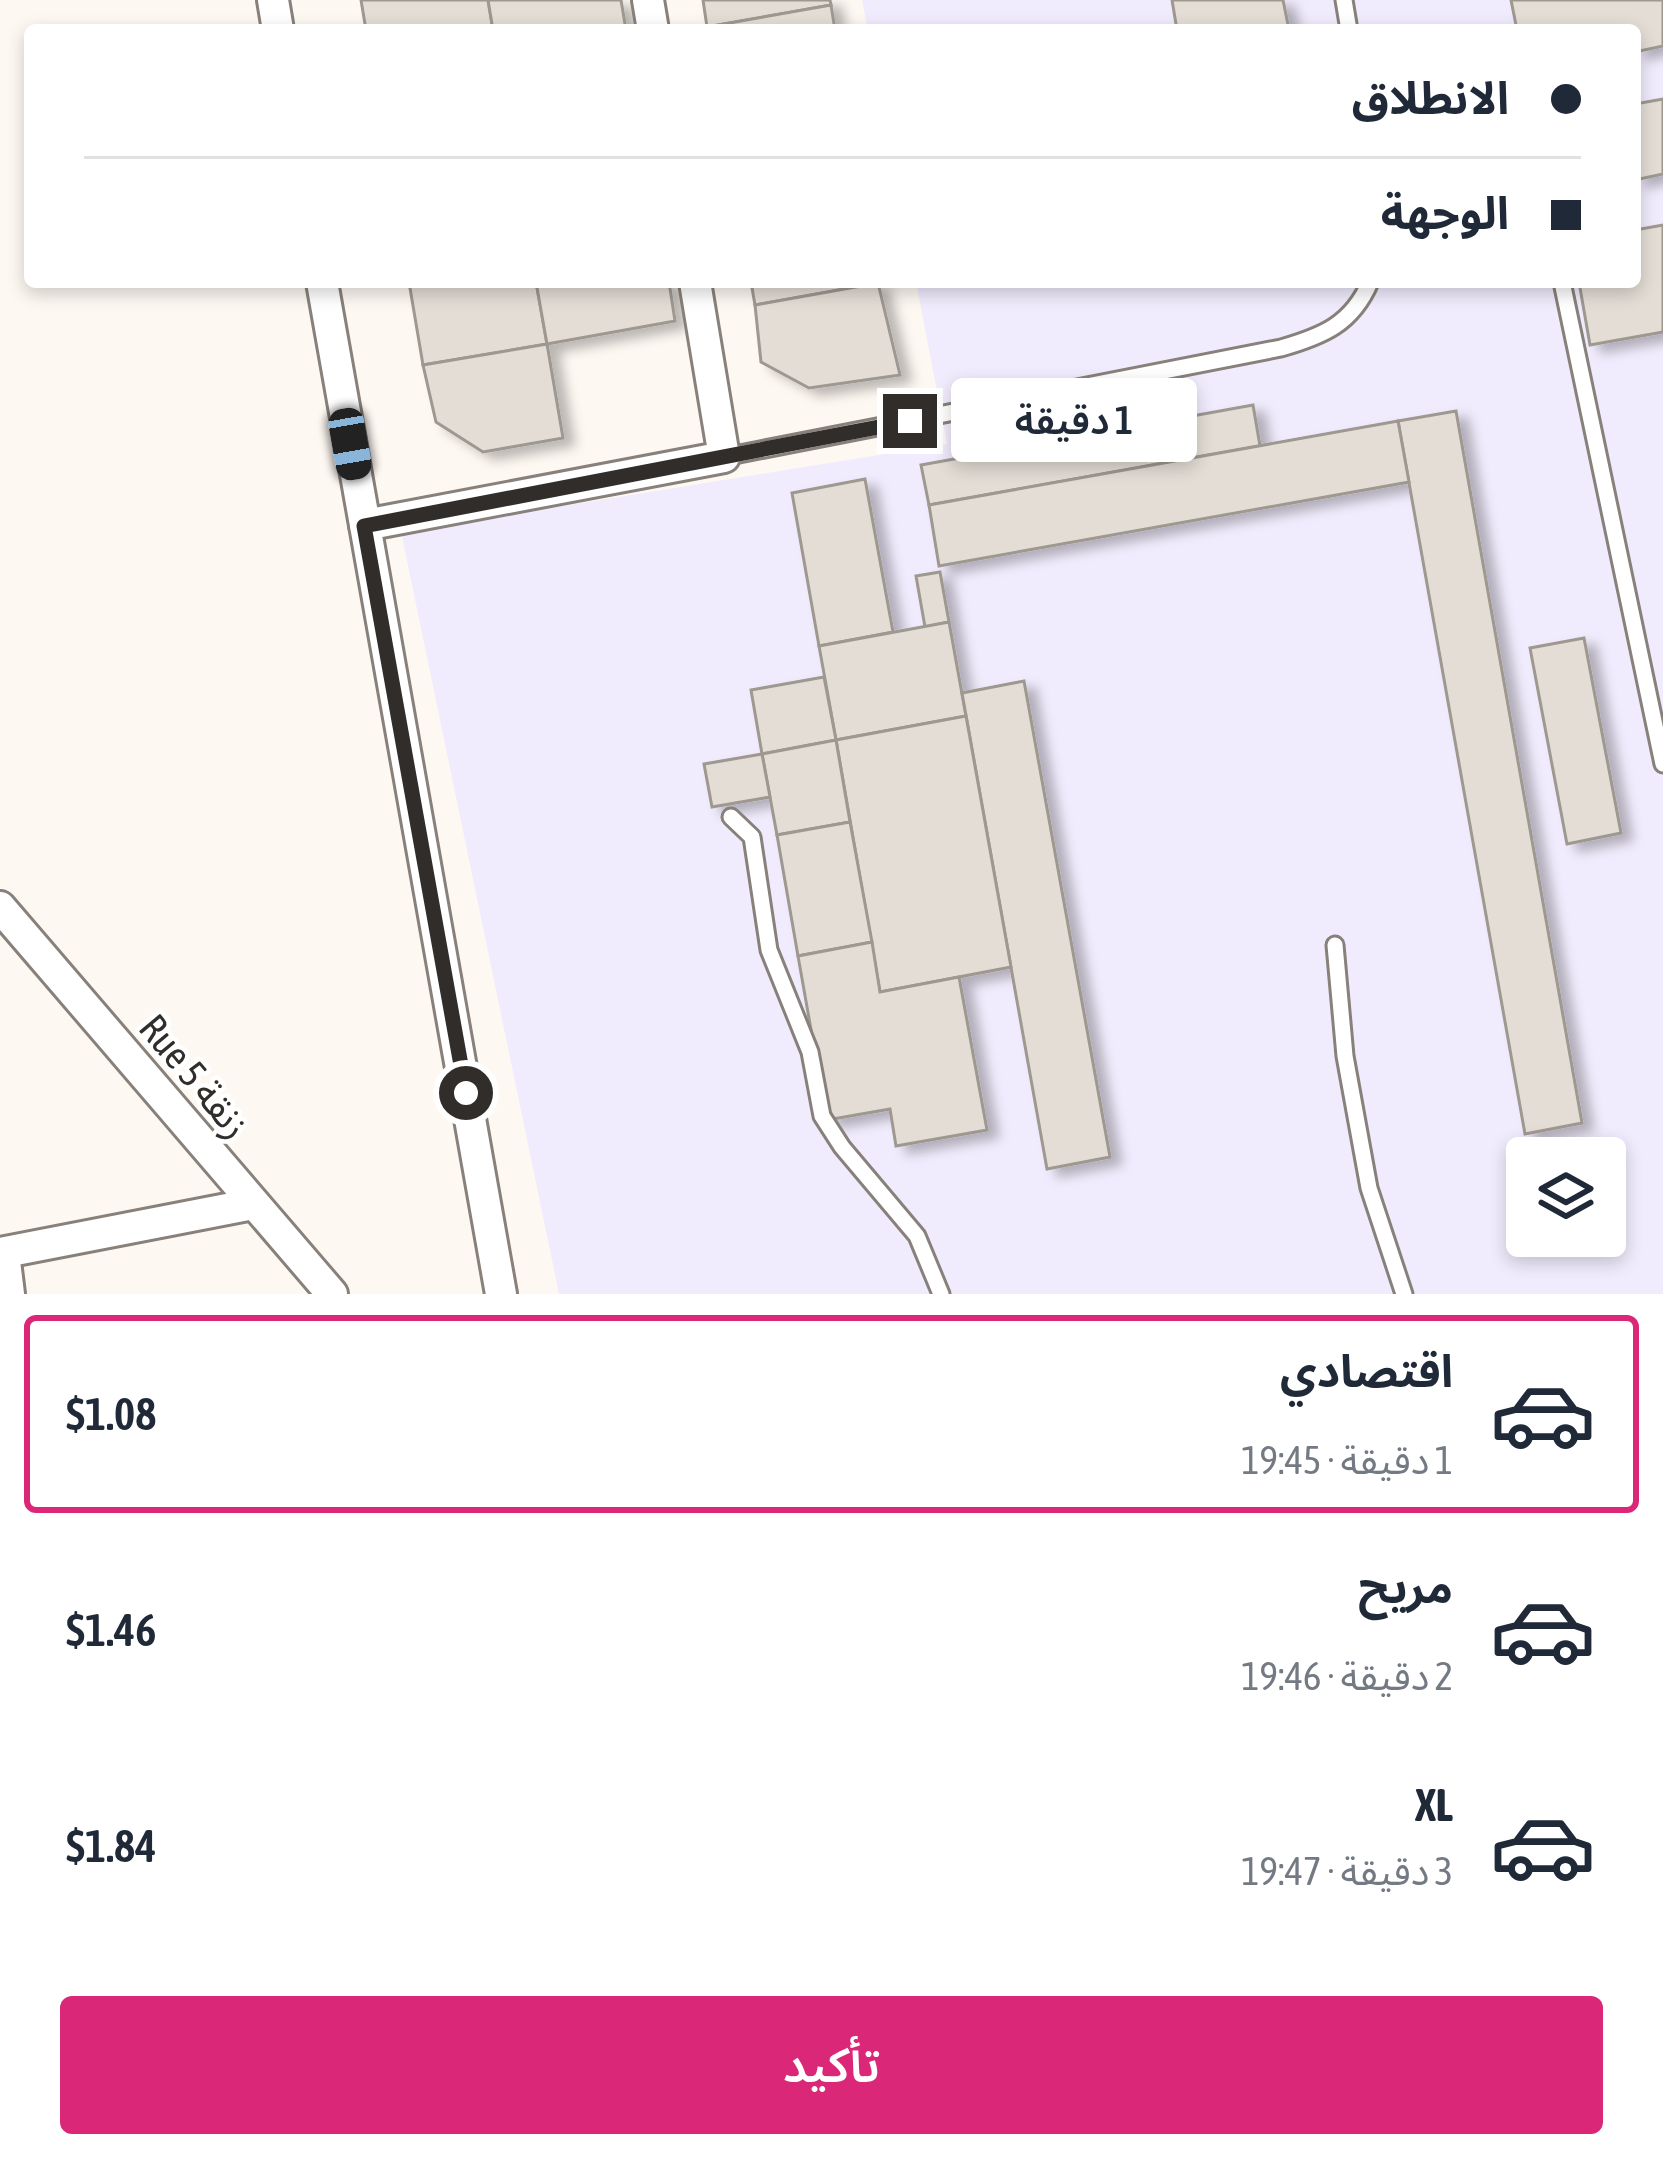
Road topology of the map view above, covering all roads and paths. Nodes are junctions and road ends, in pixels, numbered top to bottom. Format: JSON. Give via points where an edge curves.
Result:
{"nodes":[{"id":1,"x":323,"y":288,"type":"edge"},
{"id":2,"x":696,"y":288,"type":"edge"},
{"id":3,"x":1366,"y":288,"type":"edge"},
{"id":4,"x":1563,"y":288,"type":"edge"},
{"id":5,"x":724,"y":458,"type":"junction"},
{"id":6,"x":364,"y":526,"type":"junction"},
{"id":7,"x":1663,"y":764,"type":"edge"},
{"id":8,"x":731,"y":817,"type":"dead end"},
{"id":9,"x":0,"y":908,"type":"edge"},
{"id":10,"x":1335,"y":945,"type":"dead end"},
{"id":11,"x":253,"y":1204,"type":"junction"},
{"id":12,"x":2,"y":1253,"type":"edge"},
{"id":13,"x":9,"y":1294,"type":"edge"},
{"id":14,"x":332,"y":1294,"type":"edge"},
{"id":15,"x":501,"y":1294,"type":"edge"},
{"id":16,"x":941,"y":1294,"type":"edge"},
{"id":17,"x":1404,"y":1294,"type":"edge"}],
"edges":[{"from":1,"to":6,"type":"street"},
{"from":2,"to":5,"type":"street"},
{"from":3,"to":5,"type":"lane","via":[[1348,319],[1324,336],[1281,348]]},
{"from":4,"to":7,"type":"lane"},
{"from":5,"to":6,"type":"street"},
{"from":6,"to":15,"type":"street"},
{"from":8,"to":16,"type":"lane","via":[[752,837],[769,950],[810,1052],[822,1116],[917,1237]]},
{"from":9,"to":11,"type":"street","name":"Rue 5 زنقة"},
{"from":10,"to":17,"type":"lane","via":[[1369,1188]]},
{"from":11,"to":12,"type":"street"},
{"from":11,"to":14,"type":"street","name":"Rue 5 زنقة"},
{"from":12,"to":13,"type":"street"}]}
